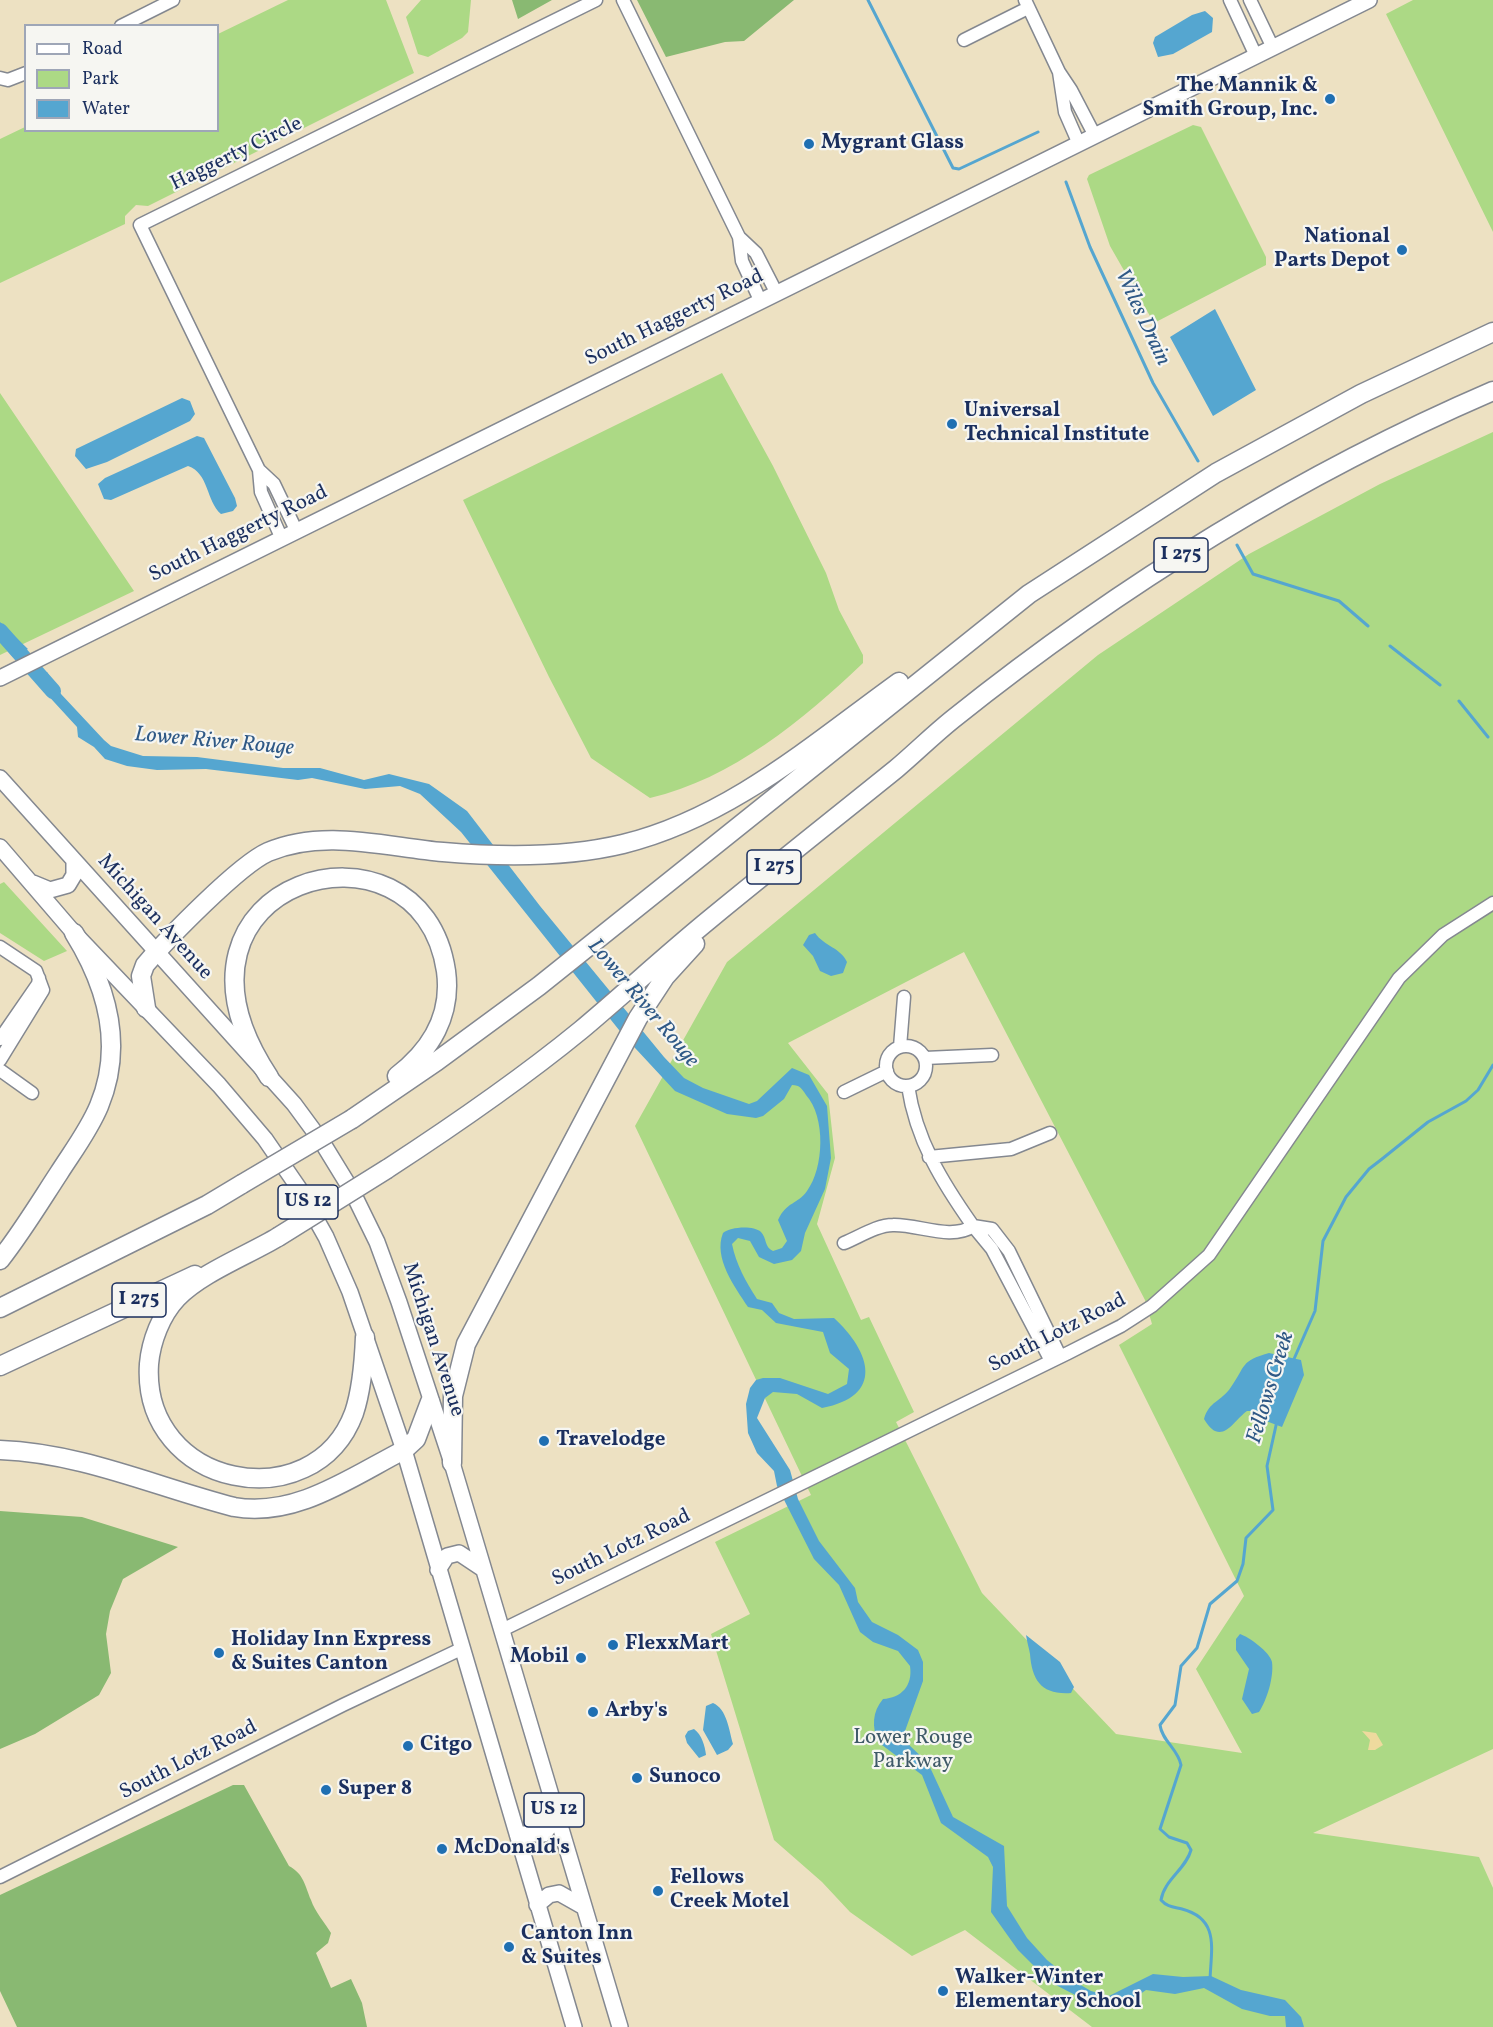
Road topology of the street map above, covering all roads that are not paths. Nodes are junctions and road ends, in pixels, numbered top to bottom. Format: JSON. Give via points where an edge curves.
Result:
{"nodes":[{"id":1,"x":173,"y":0,"type":"edge"},
{"id":2,"x":596,"y":0,"type":"edge"},
{"id":3,"x":623,"y":0,"type":"edge"},
{"id":4,"x":1230,"y":0,"type":"edge"},
{"id":5,"x":1250,"y":0,"type":"edge"},
{"id":6,"x":1369,"y":0,"type":"edge"},
{"id":7,"x":1027,"y":4,"type":"edge"},
{"id":8,"x":125,"y":24,"type":"edge"},
{"id":9,"x":964,"y":40,"type":"dead end"},
{"id":10,"x":1274,"y":48,"type":"junction"},
{"id":11,"x":1256,"y":56,"type":"junction"},
{"id":12,"x":1059,"y":72,"type":"junction"},
{"id":13,"x":24,"y":74,"type":"edge"},
{"id":14,"x":2,"y":79,"type":"edge"},
{"id":15,"x":1095,"y":136,"type":"junction"},
{"id":16,"x":1079,"y":144,"type":"junction"},
{"id":17,"x":739,"y":237,"type":"junction"},
{"id":18,"x":776,"y":292,"type":"junction"},
{"id":19,"x":760,"y":300,"type":"junction"},
{"id":20,"x":1493,"y":332,"type":"edge"},
{"id":21,"x":1493,"y":391,"type":"edge"},
{"id":22,"x":259,"y":470,"type":"junction"},
{"id":23,"x":296,"y":530,"type":"junction"},
{"id":24,"x":281,"y":537,"type":"junction"},
{"id":25,"x":1010,"y":609,"type":"junction"},
{"id":26,"x":0,"y":678,"type":"edge"},
{"id":27,"x":0,"y":778,"type":"edge"},
{"id":28,"x":0,"y":847,"type":"edge"},
{"id":29,"x":74,"y":860,"type":"junction"},
{"id":30,"x":30,"y":882,"type":"junction"},
{"id":31,"x":1493,"y":903,"type":"edge"},
{"id":32,"x":74,"y":933,"type":"junction"},
{"id":33,"x":0,"y":947,"type":"edge"},
{"id":34,"x":156,"y":953,"type":"junction"},
{"id":35,"x":655,"y":976,"type":"junction"},
{"id":36,"x":39,"y":978,"type":"junction"},
{"id":37,"x":904,"y":997,"type":"dead end"},
{"id":38,"x":146,"y":1008,"type":"junction"},
{"id":39,"x":0,"y":1039,"type":"edge"},
{"id":40,"x":900,"y":1047,"type":"junction"},
{"id":41,"x":992,"y":1055,"type":"dead end"},
{"id":42,"x":925,"y":1058,"type":"junction"},
{"id":43,"x":0,"y":1060,"type":"edge"},
{"id":44,"x":0,"y":1070,"type":"edge"},
{"id":45,"x":887,"y":1071,"type":"junction"},
{"id":46,"x":269,"y":1077,"type":"junction"},
{"id":47,"x":908,"y":1086,"type":"junction"},
{"id":48,"x":844,"y":1092,"type":"dead end"},
{"id":49,"x":32,"y":1093,"type":"dead end"},
{"id":50,"x":355,"y":1116,"type":"junction"},
{"id":51,"x":1050,"y":1133,"type":"dead end"},
{"id":52,"x":929,"y":1157,"type":"junction"},
{"id":53,"x":973,"y":1226,"type":"junction"},
{"id":54,"x":278,"y":1237,"type":"junction"},
{"id":55,"x":844,"y":1243,"type":"dead end"},
{"id":56,"x":0,"y":1260,"type":"edge"},
{"id":57,"x":0,"y":1308,"type":"edge"},
{"id":58,"x":365,"y":1337,"type":"junction"},
{"id":59,"x":1056,"y":1359,"type":"junction"},
{"id":60,"x":0,"y":1366,"type":"edge"},
{"id":61,"x":430,"y":1402,"type":"junction"},
{"id":62,"x":0,"y":1450,"type":"edge"},
{"id":63,"x":404,"y":1450,"type":"junction"},
{"id":64,"x":452,"y":1463,"type":"junction"},
{"id":65,"x":483,"y":1569,"type":"junction"},
{"id":66,"x":438,"y":1570,"type":"junction"},
{"id":67,"x":502,"y":1630,"type":"junction"},
{"id":68,"x":461,"y":1649,"type":"junction"},
{"id":69,"x":556,"y":1817,"type":"junction"},
{"id":70,"x":517,"y":1834,"type":"junction"},
{"id":71,"x":0,"y":1877,"type":"edge"},
{"id":72,"x":537,"y":1905,"type":"junction"},
{"id":73,"x":582,"y":1906,"type":"junction"},
{"id":74,"x":574,"y":2027,"type":"edge"},
{"id":75,"x":620,"y":2027,"type":"edge"}],
"edges":[{"from":1,"to":8,"type":"street"},
{"from":2,"to":22,"type":"street","name":"Haggerty Circle","via":[[140,225]]},
{"from":3,"to":17,"type":"street"},
{"from":4,"to":11,"type":"street"},
{"from":5,"to":10,"type":"street"},
{"from":6,"to":10,"type":"main road","name":"South Haggerty Road"},
{"from":7,"to":9,"type":"street"},
{"from":7,"to":12,"type":"street"},
{"from":10,"to":11,"type":"main road","name":"South Haggerty Road"},
{"from":11,"to":15,"type":"main road","name":"South Haggerty Road"},
{"from":12,"to":15,"type":"street"},
{"from":12,"to":16,"type":"street","via":[[1065,112]]},
{"from":13,"to":14,"type":"street"},
{"from":15,"to":16,"type":"main road","name":"South Haggerty Road"},
{"from":16,"to":18,"type":"main road","name":"South Haggerty Road"},
{"from":17,"to":18,"type":"street","via":[[756,253]]},
{"from":17,"to":19,"type":"street","via":[[742,261]]},
{"from":18,"to":19,"type":"main road","name":"South Haggerty Road"},
{"from":19,"to":23,"type":"main road","name":"South Haggerty Road"},
{"from":20,"to":25,"type":"highway","number":"I 275","via":[[1361,394],[1216,473]]},
{"from":21,"to":35,"type":"highway","number":"I 275","via":[[1328,470],[1182,554],[1063,635],[950,721],[856,808]]},
{"from":22,"to":23,"type":"street","name":"Haggerty Circle","via":[[274,484]]},
{"from":22,"to":24,"type":"street","name":"Haggerty Circle","via":[[261,492]]},
{"from":23,"to":24,"type":"main road","name":"South Haggerty Road"},
{"from":24,"to":26,"type":"main road","name":"South Haggerty Road"},
{"from":25,"to":34,"type":"highway","via":[[964,635],[735,799],[669,830],[624,844],[519,856],[332,840],[302,842],[277,849],[245,867]]},
{"from":25,"to":50,"type":"highway","number":"I 275","via":[[539,986]]},
{"from":27,"to":29,"type":"main road","name":"Michigan Avenue","number":"US 12"},
{"from":28,"to":30,"type":"main road","number":"US 12"},
{"from":29,"to":30,"type":"main road","via":[[73,881],[63,888],[50,890]]},
{"from":29,"to":34,"type":"main road","name":"Michigan Avenue","number":"US 12"},
{"from":30,"to":32,"type":"main road","number":"US 12"},
{"from":31,"to":59,"type":"street","name":"South Lotz Road","via":[[1443,935],[1399,978],[1209,1255],[1152,1306]]},
{"from":32,"to":38,"type":"main road","number":"US 12"},
{"from":32,"to":56,"type":"highway","via":[[98,976],[106,1000],[111,1043],[106,1084],[84,1134]]},
{"from":33,"to":36,"type":"street","via":[[36,971]]},
{"from":34,"to":38,"type":"highway","via":[[141,976]]},
{"from":34,"to":46,"type":"main road","name":"Michigan Avenue","number":"US 12"},
{"from":35,"to":54,"type":"highway","number":"I 275","bridge":true,"via":[[483,1104]]},
{"from":35,"to":64,"type":"highway","via":[[638,1018],[463,1352],[453,1396]]},
{"from":36,"to":39,"type":"street"},
{"from":36,"to":43,"type":"street","via":[[43,990],[40,998]]},
{"from":37,"to":40,"type":"street"},
{"from":38,"to":58,"type":"main road","number":"US 12","via":[[219,1086],[284,1165],[331,1248]]},
{"from":40,"to":42,"type":"street","via":[[918,1049]]},
{"from":40,"to":45,"type":"street","via":[[891,1054]]},
{"from":41,"to":42,"type":"street"},
{"from":42,"to":47,"type":"street","via":[[923,1076]]},
{"from":44,"to":49,"type":"street"},
{"from":45,"to":47,"type":"street","via":[[895,1082]]},
{"from":45,"to":48,"type":"street"},
{"from":46,"to":50,"type":"highway","via":[[246,1038],[235,998],[235,965],[253,922],[275,899],[304,882],[346,877],[385,886],[413,905],[440,944],[447,976],[446,1009],[422,1054]]},
{"from":46,"to":61,"type":"main road","name":"Michigan Avenue","number":"US 12","via":[[322,1142],[368,1221],[399,1302]]},
{"from":47,"to":52,"type":"street","via":[[912,1111]]},
{"from":50,"to":57,"type":"highway","number":"I 275","bridge":true,"via":[[188,1215]]},
{"from":51,"to":52,"type":"street","via":[[1011,1149]]},
{"from":52,"to":53,"type":"street"},
{"from":53,"to":55,"type":"street","via":[[966,1231],[950,1232],[890,1225]]},
{"from":53,"to":59,"type":"street","via":[[986,1226],[1001,1239]]},
{"from":54,"to":58,"type":"highway","via":[[201,1281],[167,1310],[150,1350],[148,1380],[164,1430],[198,1462],[231,1476],[275,1477],[300,1469],[331,1447],[353,1414],[363,1373]]},
{"from":54,"to":60,"type":"highway","number":"I 275"},
{"from":58,"to":63,"type":"main road","number":"US 12"},
{"from":59,"to":67,"type":"street","name":"South Lotz Road"},
{"from":61,"to":63,"type":"highway","via":[[416,1439]]},
{"from":61,"to":64,"type":"main road","name":"Michigan Avenue","number":"US 12"},
{"from":62,"to":63,"type":"highway","via":[[52,1455],[99,1466],[249,1510],[303,1501]]},
{"from":63,"to":66,"type":"main road","number":"US 12"},
{"from":64,"to":65,"type":"main road","name":"Michigan Avenue","number":"US 12"},
{"from":65,"to":66,"type":"main road","via":[[459,1553],[447,1557]]},
{"from":65,"to":67,"type":"main road","name":"Michigan Avenue","number":"US 12"},
{"from":66,"to":68,"type":"main road","number":"US 12"},
{"from":67,"to":69,"type":"main road","name":"Michigan Avenue","number":"US 12"},
{"from":68,"to":70,"type":"main road","number":"US 12"},
{"from":68,"to":71,"type":"street","name":"South Lotz Road"},
{"from":69,"to":70,"type":"main road","via":[[549,1830],[540,1836]]},
{"from":69,"to":73,"type":"main road","name":"Michigan Avenue","number":"US 12"},
{"from":70,"to":72,"type":"main road","number":"US 12"},
{"from":72,"to":73,"type":"main road","via":[[549,1895],[559,1893]]},
{"from":72,"to":74,"type":"main road","number":"US 12"},
{"from":73,"to":75,"type":"main road","name":"Michigan Avenue","number":"US 12"}]}
